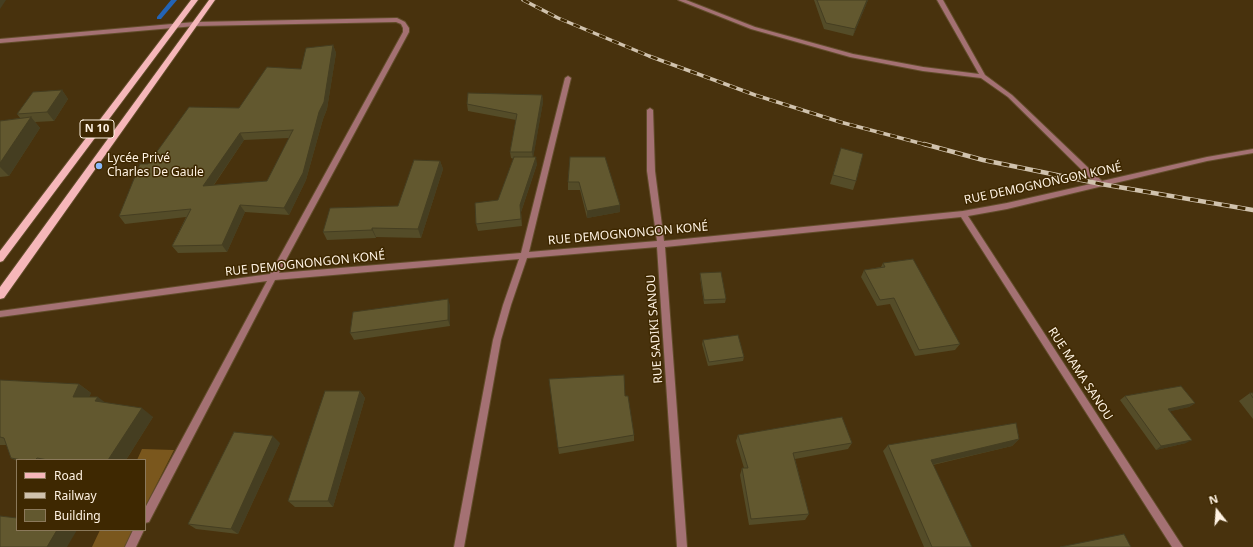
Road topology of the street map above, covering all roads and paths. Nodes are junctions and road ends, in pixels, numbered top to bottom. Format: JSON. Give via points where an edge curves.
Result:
{"nodes":[{"id":1,"x":195,"y":0,"type":"edge"},
{"id":2,"x":212,"y":0,"type":"edge"},
{"id":3,"x":681,"y":0,"type":"edge"},
{"id":4,"x":940,"y":0,"type":"edge"},
{"id":5,"x":195,"y":24,"type":"junction"},
{"id":6,"x":176,"y":25,"type":"junction"},
{"id":7,"x":0,"y":41,"type":"edge"},
{"id":8,"x":983,"y":76,"type":"junction"},
{"id":9,"x":568,"y":78,"type":"dead end"},
{"id":10,"x":650,"y":110,"type":"dead end"},
{"id":11,"x":1253,"y":151,"type":"edge"},
{"id":12,"x":1102,"y":184,"type":"junction"},
{"id":13,"x":963,"y":214,"type":"junction"},
{"id":14,"x":661,"y":244,"type":"junction"},
{"id":15,"x":524,"y":255,"type":"junction"},
{"id":16,"x":0,"y":258,"type":"edge"},
{"id":17,"x":273,"y":277,"type":"junction"},
{"id":18,"x":0,"y":295,"type":"edge"},
{"id":19,"x":0,"y":314,"type":"edge"},
{"id":20,"x":146,"y":516,"type":"edge"},
{"id":21,"x":138,"y":531,"type":"edge"},
{"id":22,"x":130,"y":547,"type":"edge"},
{"id":23,"x":459,"y":547,"type":"edge"},
{"id":24,"x":682,"y":547,"type":"edge"},
{"id":25,"x":1178,"y":547,"type":"edge"}],
"edges":[{"from":1,"to":6,"type":"main road","number":"N 10"},
{"from":2,"to":5,"type":"main road","number":"N 10"},
{"from":3,"to":8,"type":"street","via":[[753,28],[852,56],[901,66]]},
{"from":4,"to":8,"type":"street"},
{"from":5,"to":6,"type":"street"},
{"from":5,"to":17,"type":"street","via":[[397,20],[406,28]]},
{"from":5,"to":18,"type":"main road","number":"N 10"},
{"from":6,"to":7,"type":"street"},
{"from":6,"to":16,"type":"main road","number":"N 10"},
{"from":8,"to":12,"type":"street","via":[[1015,102]]},
{"from":9,"to":15,"type":"street"},
{"from":10,"to":14,"type":"street","name":"RUE SADIKI SANOU","via":[[651,171]]},
{"from":11,"to":12,"type":"street","name":"RUE DEMOGNONGON KONÉ","via":[[1207,159]]},
{"from":12,"to":13,"type":"street","name":"RUE DEMOGNONGON KONÉ"},
{"from":13,"to":14,"type":"street","name":"RUE DEMOGNONGON KONÉ"},
{"from":13,"to":25,"type":"street","name":"RUE MAMA SANOU"},
{"from":14,"to":15,"type":"street","name":"RUE DEMOGNONGON KONÉ"},
{"from":14,"to":24,"type":"street","name":"RUE SADIKI SANOU"},
{"from":15,"to":17,"type":"street","name":"RUE DEMOGNONGON KONÉ"},
{"from":15,"to":23,"type":"street","via":[[497,340]]},
{"from":17,"to":19,"type":"street","name":"RUE DEMOGNONGON KONÉ"},
{"from":17,"to":20,"type":"street"},
{"from":21,"to":22,"type":"street"}]}
